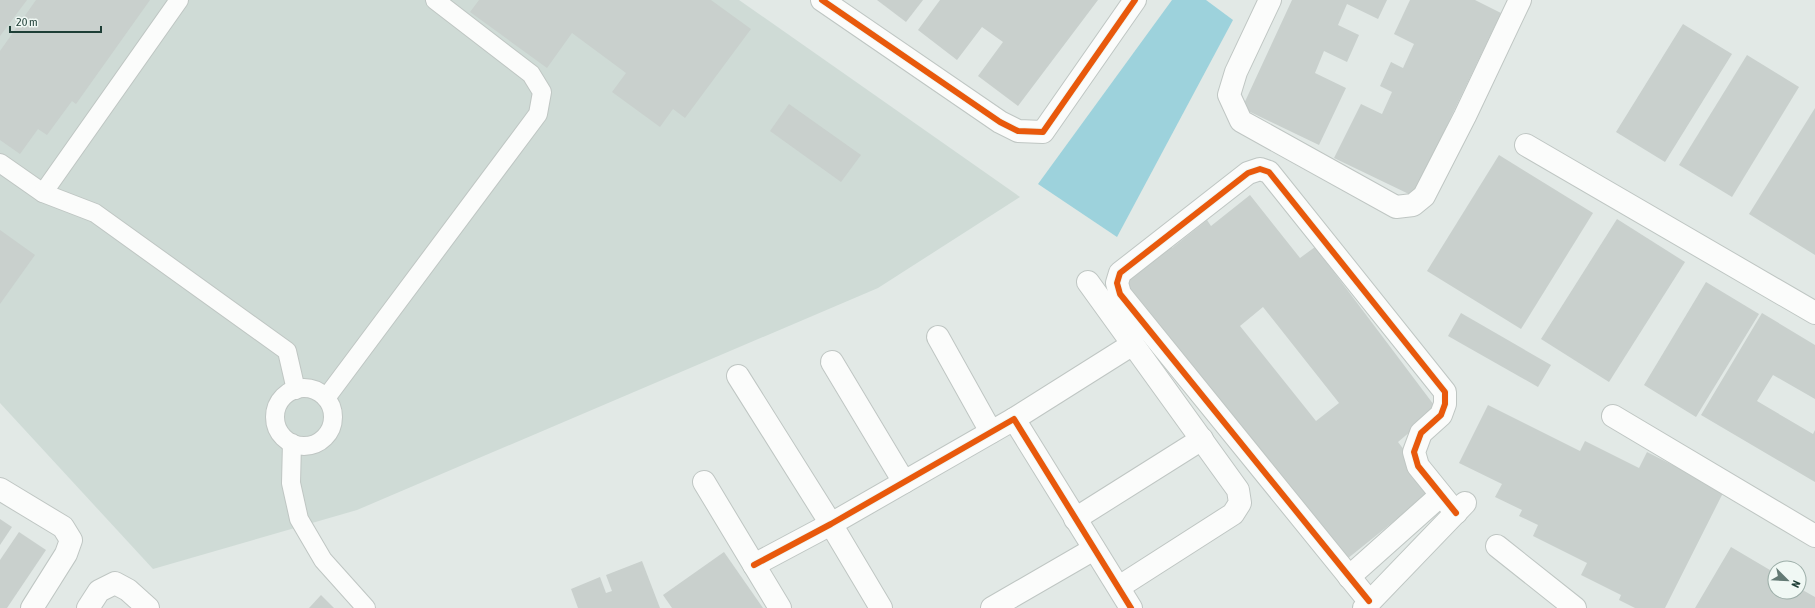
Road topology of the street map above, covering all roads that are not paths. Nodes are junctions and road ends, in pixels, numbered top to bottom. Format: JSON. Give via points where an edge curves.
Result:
{"nodes":[{"id":1,"x":179,"y":0,"type":"edge"},
{"id":2,"x":435,"y":0,"type":"edge"},
{"id":3,"x":822,"y":0,"type":"edge"},
{"id":4,"x":1135,"y":0,"type":"edge"},
{"id":5,"x":1270,"y":0,"type":"edge"},
{"id":6,"x":1520,"y":0,"type":"edge"},
{"id":7,"x":1526,"y":145,"type":"dead end"},
{"id":8,"x":0,"y":163,"type":"edge"},
{"id":9,"x":43,"y":193,"type":"junction"},
{"id":10,"x":1088,"y":282,"type":"dead end"},
{"id":11,"x":1815,"y":313,"type":"edge"},
{"id":12,"x":938,"y":337,"type":"dead end"},
{"id":13,"x":1133,"y":344,"type":"junction"},
{"id":14,"x":832,"y":362,"type":"dead end"},
{"id":15,"x":738,"y":376,"type":"dead end"},
{"id":16,"x":296,"y":390,"type":"junction"},
{"id":17,"x":326,"y":398,"type":"junction"},
{"id":18,"x":1613,"y":416,"type":"dead end"},
{"id":19,"x":1014,"y":419,"type":"junction"},
{"id":20,"x":991,"y":432,"type":"junction"},
{"id":21,"x":1202,"y":439,"type":"junction"},
{"id":22,"x":292,"y":443,"type":"junction"},
{"id":23,"x":704,"y":482,"type":"dead end"},
{"id":24,"x":904,"y":482,"type":"junction"},
{"id":25,"x":0,"y":489,"type":"edge"},
{"id":26,"x":1441,"y":494,"type":"junction"},
{"id":27,"x":1075,"y":519,"type":"junction"},
{"id":28,"x":831,"y":524,"type":"junction"},
{"id":29,"x":1815,"y":536,"type":"edge"},
{"id":30,"x":1385,"y":544,"type":"junction"},
{"id":31,"x":1497,"y":546,"type":"dead end"},
{"id":32,"x":1094,"y":549,"type":"junction"},
{"id":33,"x":754,"y":565,"type":"junction"},
{"id":34,"x":1402,"y":566,"type":"junction"},
{"id":35,"x":1349,"y":577,"type":"junction"},
{"id":36,"x":1123,"y":601,"type":"edge"},
{"id":37,"x":1366,"y":604,"type":"edge"},
{"id":38,"x":32,"y":608,"type":"edge"},
{"id":39,"x":88,"y":608,"type":"edge"},
{"id":40,"x":148,"y":608,"type":"edge"},
{"id":41,"x":366,"y":608,"type":"edge"},
{"id":42,"x":780,"y":608,"type":"edge"},
{"id":43,"x":881,"y":608,"type":"edge"},
{"id":44,"x":992,"y":608,"type":"edge"},
{"id":45,"x":1575,"y":608,"type":"edge"}],
"edges":[{"from":1,"to":9,"type":"lane"},
{"from":2,"to":17,"type":"lane","via":[[531,74],[542,92],[538,114]]},
{"from":3,"to":4,"type":"street","via":[[1000,122],[1018,131],[1043,132]]},
{"from":5,"to":6,"type":"street","via":[[1236,72],[1228,96],[1241,121],[1396,207],[1413,205],[1424,196]]},
{"from":7,"to":11,"type":"street"},
{"from":8,"to":9,"type":"lane"},
{"from":9,"to":16,"type":"lane","via":[[95,213],[287,351]]},
{"from":10,"to":13,"type":"street"},
{"from":12,"to":20,"type":"street"},
{"from":13,"to":19,"type":"street"},
{"from":13,"to":21,"type":"street"},
{"from":14,"to":24,"type":"street"},
{"from":15,"to":28,"type":"street"},
{"from":16,"to":17,"type":"lane","via":[[318,391]]},
{"from":16,"to":22,"type":"lane","via":[[284,396],[276,412],[278,430]]},
{"from":17,"to":22,"type":"lane","via":[[333,416],[327,434],[311,445],[301,446]]},
{"from":18,"to":29,"type":"street"},
{"from":19,"to":20,"type":"street"},
{"from":19,"to":27,"type":"street"},
{"from":20,"to":24,"type":"street"},
{"from":21,"to":27,"type":"street"},
{"from":21,"to":36,"type":"street","via":[[1238,490],[1240,503],[1233,514]]},
{"from":22,"to":41,"type":"lane","via":[[291,483],[299,519],[323,560]]},
{"from":23,"to":33,"type":"street"},
{"from":24,"to":28,"type":"street"},
{"from":25,"to":38,"type":"street","via":[[63,527],[71,540],[66,554]]},
{"from":26,"to":30,"type":"street"},
{"from":26,"to":34,"type":"street","via":[[1460,508]]},
{"from":26,"to":35,"type":"street","via":[[1418,466],[1414,452],[1421,433],[1441,415],[1445,404],[1445,392],[1269,172],[1260,169],[1248,173],[1120,273],[1117,283],[1120,294]]},
{"from":27,"to":32,"type":"street"},
{"from":28,"to":33,"type":"street"},
{"from":28,"to":43,"type":"street"},
{"from":30,"to":34,"type":"street"},
{"from":30,"to":35,"type":"street"},
{"from":31,"to":45,"type":"street"},
{"from":32,"to":36,"type":"street"},
{"from":32,"to":44,"type":"street"},
{"from":33,"to":42,"type":"street"},
{"from":34,"to":37,"type":"street"},
{"from":35,"to":37,"type":"street"},
{"from":39,"to":40,"type":"street","via":[[99,591],[115,583],[128,590]]}]}
